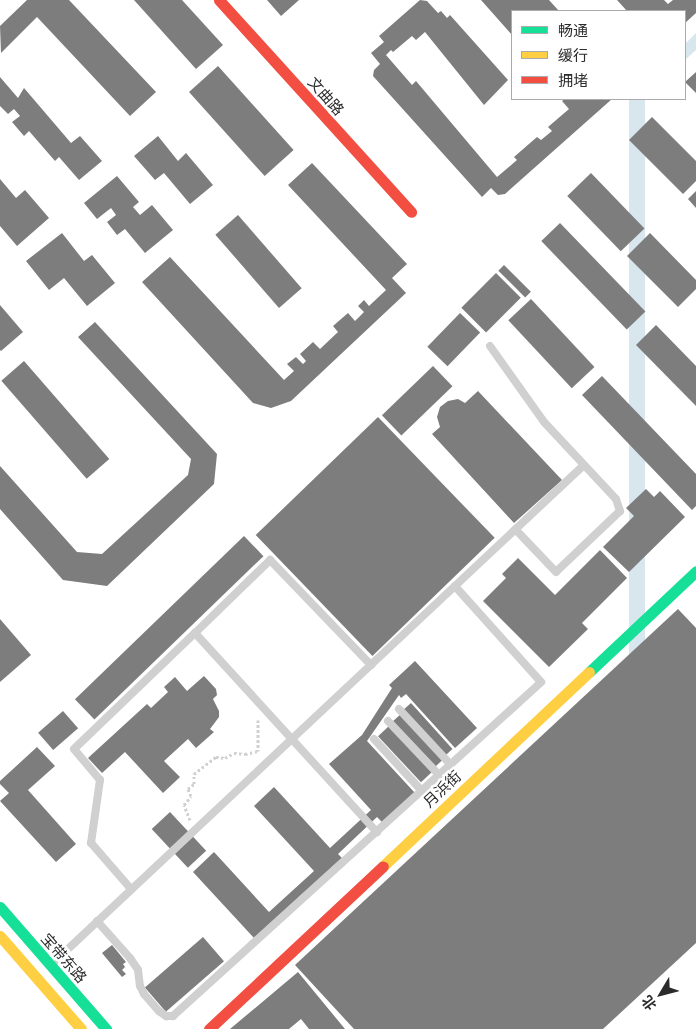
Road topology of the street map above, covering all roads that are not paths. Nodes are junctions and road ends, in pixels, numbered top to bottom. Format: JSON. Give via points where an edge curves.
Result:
{"nodes":[{"id":1,"x":219,"y":0,"type":"edge"},
{"id":2,"x":411,"y":212,"type":"dead end"},
{"id":3,"x":490,"y":346,"type":"dead end"},
{"id":4,"x":584,"y":465,"type":"junction"},
{"id":5,"x":515,"y":529,"type":"junction"},
{"id":6,"x":695,"y":574,"type":"edge"},
{"id":7,"x":455,"y":586,"type":"junction"},
{"id":8,"x":195,"y":633,"type":"junction"},
{"id":9,"x":370,"y":665,"type":"junction"},
{"id":10,"x":398,"y":708,"type":"dead end"},
{"id":11,"x":388,"y":720,"type":"dead end"},
{"id":12,"x":374,"y":738,"type":"dead end"},
{"id":13,"x":292,"y":739,"type":"junction"},
{"id":14,"x":451,"y":765,"type":"junction"},
{"id":15,"x":439,"y":775,"type":"junction"},
{"id":16,"x":422,"y":792,"type":"junction"},
{"id":17,"x":377,"y":832,"type":"junction"},
{"id":18,"x":131,"y":889,"type":"junction"},
{"id":19,"x":0,"y":907,"type":"edge"},
{"id":20,"x":97,"y":921,"type":"junction"},
{"id":21,"x":0,"y":936,"type":"edge"},
{"id":22,"x":50,"y":965,"type":"junction"},
{"id":23,"x":33,"y":974,"type":"junction"},
{"id":24,"x":81,"y":1029,"type":"edge"},
{"id":25,"x":106,"y":1029,"type":"edge"},
{"id":26,"x":209,"y":1029,"type":"edge"}],
"edges":[{"from":1,"to":2,"type":"street","name":"文曲路"},
{"from":3,"to":4,"type":"lane","via":[[544,422]]},
{"from":4,"to":5,"type":"lane"},
{"from":4,"to":5,"type":"lane","via":[[616,500],[620,511],[556,572]]},
{"from":5,"to":7,"type":"lane"},
{"from":6,"to":26,"type":"street","name":"月浜街"},
{"from":7,"to":9,"type":"lane"},
{"from":7,"to":14,"type":"lane","via":[[541,682]]},
{"from":8,"to":9,"type":"lane","via":[[270,560]]},
{"from":8,"to":13,"type":"lane"},
{"from":8,"to":18,"type":"lane","via":[[74,748],[100,780],[91,843]]},
{"from":9,"to":13,"type":"lane"},
{"from":10,"to":14,"type":"lane"},
{"from":11,"to":15,"type":"lane"},
{"from":12,"to":16,"type":"lane"},
{"from":13,"to":17,"type":"lane"},
{"from":13,"to":18,"type":"lane"},
{"from":14,"to":15,"type":"lane"},
{"from":15,"to":16,"type":"lane"},
{"from":16,"to":17,"type":"lane"},
{"from":17,"to":20,"type":"lane","via":[[173,1016],[159,1011],[144,994],[138,970]]},
{"from":18,"to":20,"type":"lane"},
{"from":19,"to":22,"type":"street","name":"宝带东路"},
{"from":20,"to":22,"type":"lane"},
{"from":21,"to":23,"type":"street","via":[[8,951]]},
{"from":22,"to":23,"type":"lane"},
{"from":22,"to":25,"type":"street","name":"宝带东路"},
{"from":23,"to":24,"type":"street"}]}
